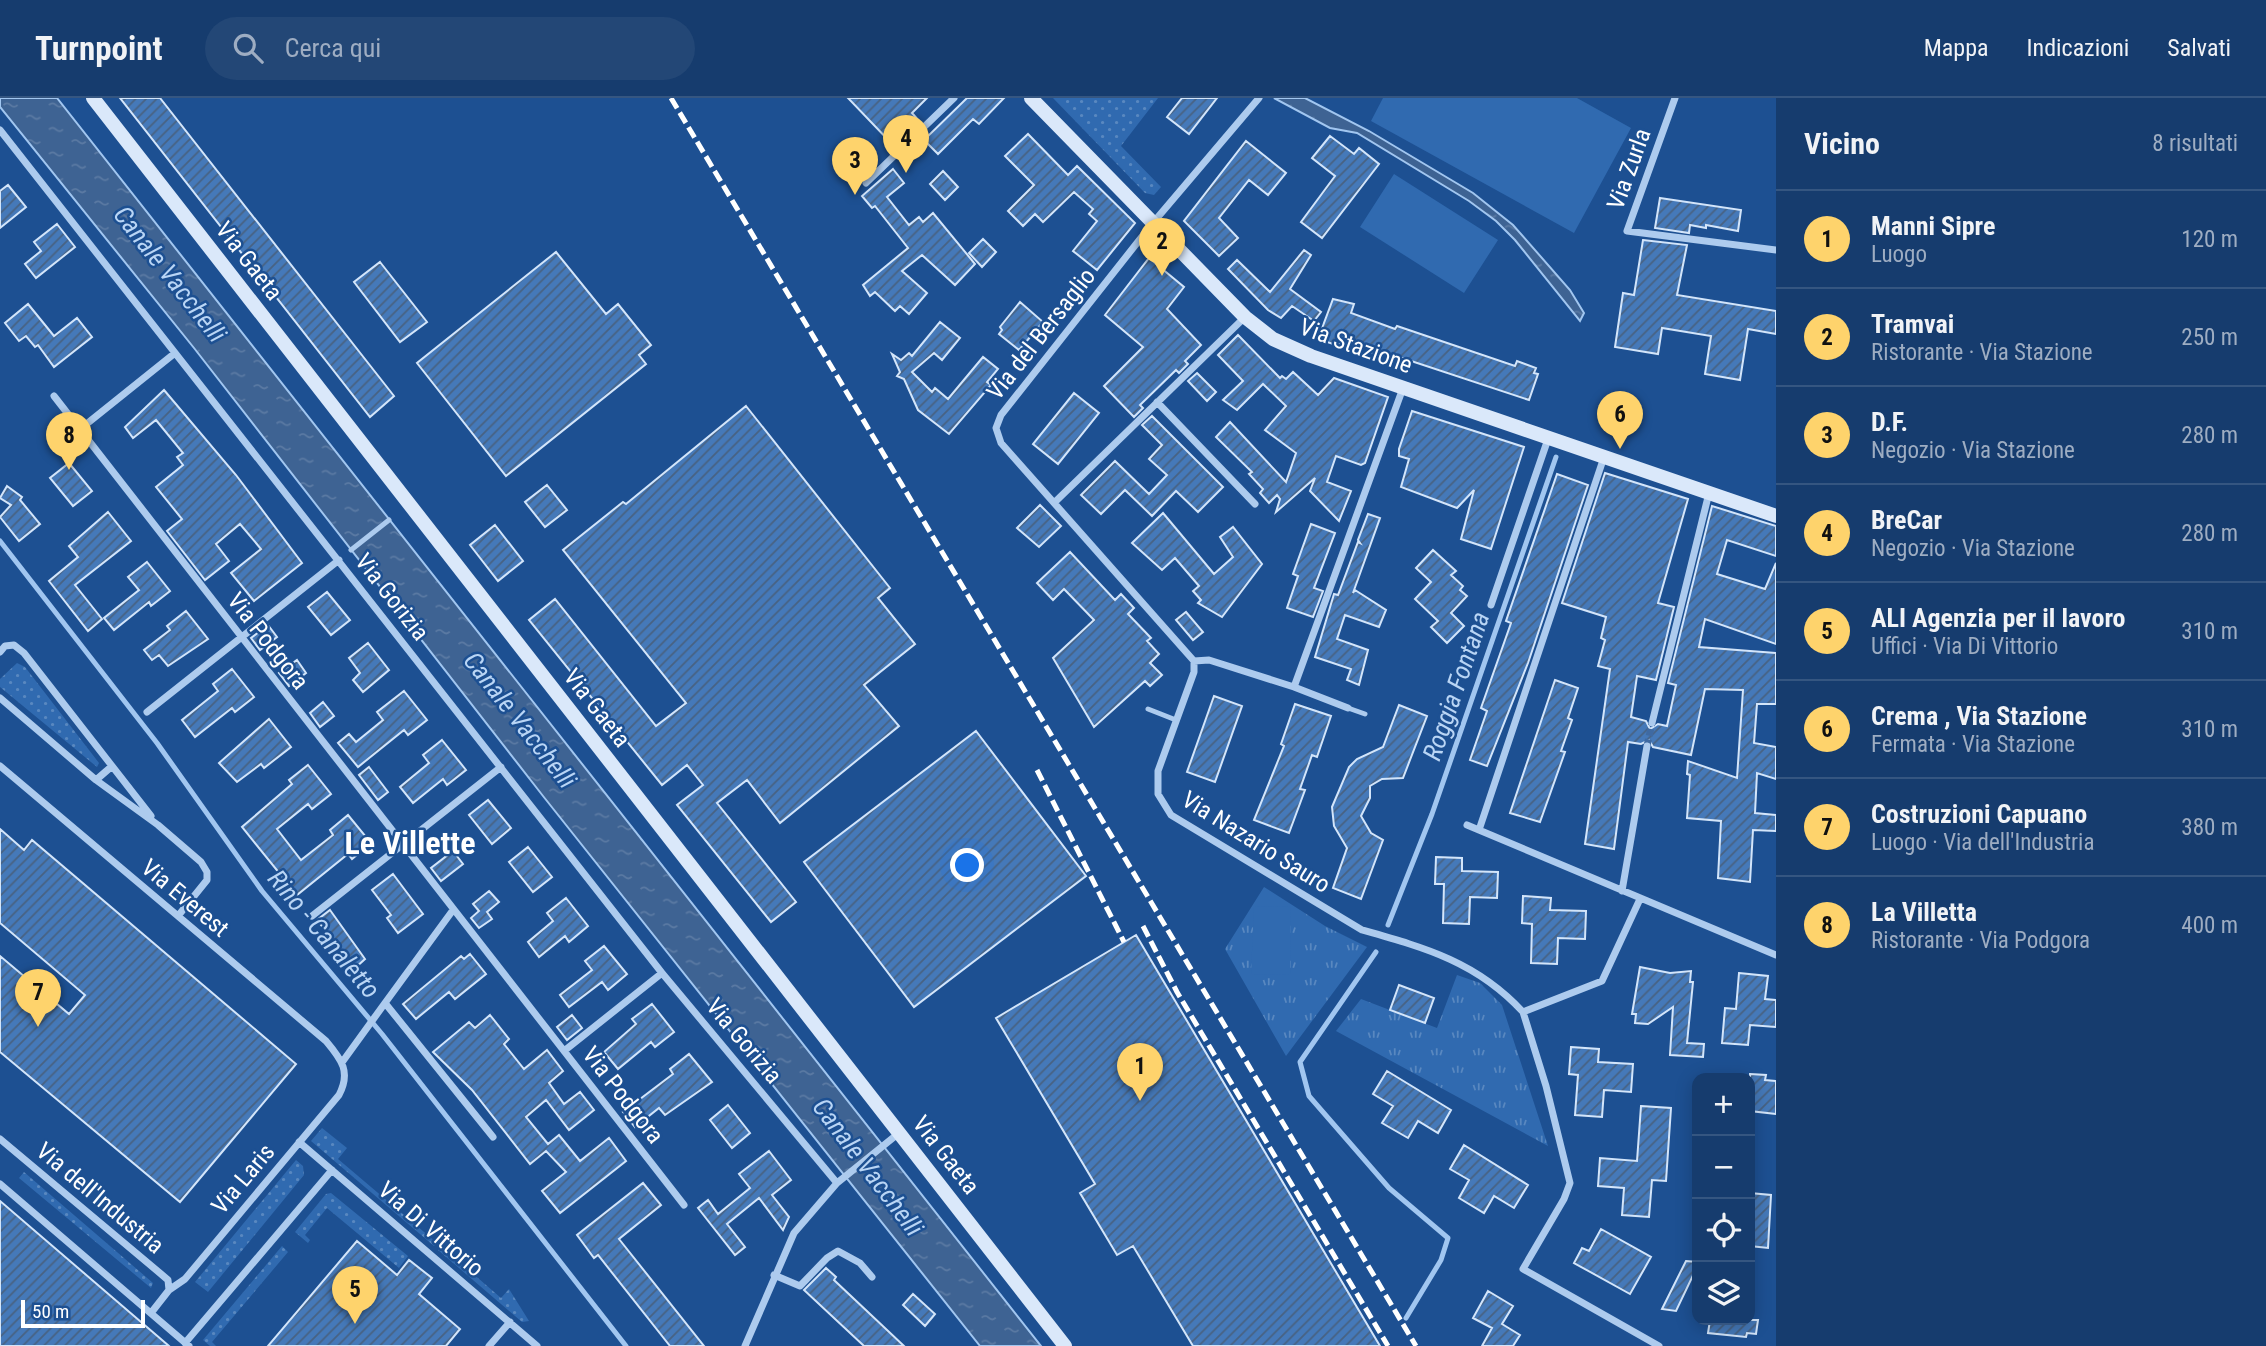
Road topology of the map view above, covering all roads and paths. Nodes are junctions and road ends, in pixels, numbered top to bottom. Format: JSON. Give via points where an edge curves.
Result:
{"nodes":[{"id":1,"x":93,"y":98,"type":"edge"},
{"id":2,"x":954,"y":98,"type":"edge"},
{"id":3,"x":1031,"y":98,"type":"edge"},
{"id":4,"x":1259,"y":98,"type":"edge"},
{"id":5,"x":1675,"y":98,"type":"edge"},
{"id":6,"x":0,"y":130,"type":"edge"},
{"id":7,"x":866,"y":183,"type":"dead end"},
{"id":8,"x":1152,"y":224,"type":"junction"},
{"id":9,"x":1776,"y":250,"type":"edge"},
{"id":10,"x":1245,"y":317,"type":"junction"},
{"id":11,"x":175,"y":353,"type":"junction"},
{"id":12,"x":1403,"y":388,"type":"junction"},
{"id":13,"x":54,"y":396,"type":"dead end"},
{"id":14,"x":1157,"y":402,"type":"junction"},
{"id":15,"x":79,"y":430,"type":"junction"},
{"id":16,"x":1548,"y":439,"type":"junction"},
{"id":17,"x":1604,"y":457,"type":"junction"},
{"id":18,"x":1709,"y":493,"type":"junction"},
{"id":19,"x":1056,"y":501,"type":"junction"},
{"id":20,"x":1255,"y":504,"type":"dead end"},
{"id":21,"x":1776,"y":516,"type":"edge"},
{"id":22,"x":389,"y":520,"type":"dead end"},
{"id":23,"x":351,"y":550,"type":"dead end"},
{"id":24,"x":339,"y":560,"type":"junction"},
{"id":25,"x":1491,"y":605,"type":"dead end"},
{"id":26,"x":241,"y":637,"type":"junction"},
{"id":27,"x":0,"y":652,"type":"edge"},
{"id":28,"x":1194,"y":661,"type":"junction"},
{"id":29,"x":1294,"y":687,"type":"junction"},
{"id":30,"x":0,"y":698,"type":"edge"},
{"id":31,"x":1349,"y":708,"type":"joint"},
{"id":32,"x":1148,"y":709,"type":"dead end"},
{"id":33,"x":147,"y":712,"type":"dead end"},
{"id":34,"x":1365,"y":714,"type":"dead end"},
{"id":35,"x":1176,"y":720,"type":"junction"},
{"id":36,"x":1652,"y":723,"type":"tunnel mouth"},
{"id":37,"x":1647,"y":746,"type":"tunnel mouth"},
{"id":38,"x":0,"y":766,"type":"edge"},
{"id":39,"x":501,"y":766,"type":"junction"},
{"id":40,"x":111,"y":767,"type":"junction"},
{"id":41,"x":96,"y":780,"type":"junction"},
{"id":42,"x":158,"y":825,"type":"junction"},
{"id":43,"x":1468,"y":825,"type":"dead end"},
{"id":44,"x":1479,"y":830,"type":"junction"},
{"id":45,"x":402,"y":844,"type":"junction"},
{"id":46,"x":1622,"y":891,"type":"junction"},
{"id":47,"x":1640,"y":899,"type":"junction"},
{"id":48,"x":453,"y":910,"type":"junction"},
{"id":49,"x":178,"y":916,"type":"junction"},
{"id":50,"x":312,"y":916,"type":"dead end"},
{"id":51,"x":1776,"y":955,"type":"edge"},
{"id":52,"x":662,"y":973,"type":"junction"},
{"id":53,"x":385,"y":1003,"type":"junction"},
{"id":54,"x":1522,"y":1012,"type":"junction"},
{"id":55,"x":564,"y":1051,"type":"junction"},
{"id":56,"x":343,"y":1061,"type":"junction"},
{"id":57,"x":900,"y":1133,"type":"junction"},
{"id":58,"x":493,"y":1137,"type":"dead end"},
{"id":59,"x":0,"y":1139,"type":"edge"},
{"id":60,"x":299,"y":1142,"type":"junction"},
{"id":61,"x":332,"y":1170,"type":"junction"},
{"id":62,"x":837,"y":1183,"type":"junction"},
{"id":63,"x":0,"y":1184,"type":"edge"},
{"id":64,"x":684,"y":1205,"type":"dead end"},
{"id":65,"x":774,"y":1275,"type":"junction"},
{"id":66,"x":872,"y":1276,"type":"dead end"},
{"id":67,"x":169,"y":1290,"type":"junction"},
{"id":68,"x":150,"y":1313,"type":"junction"},
{"id":69,"x":510,"y":1322,"type":"junction"},
{"id":70,"x":187,"y":1344,"type":"edge"},
{"id":71,"x":489,"y":1346,"type":"edge"},
{"id":72,"x":537,"y":1346,"type":"edge"},
{"id":73,"x":745,"y":1346,"type":"edge"},
{"id":74,"x":1066,"y":1346,"type":"edge"},
{"id":75,"x":1659,"y":1346,"type":"edge"}],
"edges":[{"from":1,"to":57,"type":"main road","name":"Via Gaeta"},
{"from":2,"to":7,"type":"street"},
{"from":3,"to":8,"type":"main road","name":"Via Stazione"},
{"from":4,"to":8,"type":"street"},
{"from":5,"to":9,"type":"street","name":"Via Zurla","via":[[1627,230]]},
{"from":6,"to":11,"type":"street","name":"Via Gorizia"},
{"from":8,"to":10,"type":"main road","name":"Via Stazione"},
{"from":8,"to":19,"type":"street","name":"Via del Bersaglio","via":[[1001,415],[996,428],[1002,443]]},
{"from":10,"to":12,"type":"main road","name":"Via Stazione","via":[[1293,350]]},
{"from":10,"to":14,"type":"street"},
{"from":11,"to":15,"type":"street"},
{"from":11,"to":24,"type":"street","name":"Via Gorizia"},
{"from":12,"to":16,"type":"main road","name":"Via Stazione"},
{"from":12,"to":29,"type":"street"},
{"from":13,"to":15,"type":"street","name":"Via Podgora"},
{"from":14,"to":19,"type":"street"},
{"from":14,"to":20,"type":"street"},
{"from":15,"to":26,"type":"street","name":"Via Podgora"},
{"from":16,"to":17,"type":"main road","name":"Via Stazione"},
{"from":16,"to":25,"type":"street"},
{"from":17,"to":18,"type":"main road","name":"Via Stazione"},
{"from":17,"to":44,"type":"street"},
{"from":18,"to":21,"type":"main road","name":"Via Stazione"},
{"from":18,"to":36,"type":"street"},
{"from":19,"to":28,"type":"street"},
{"from":22,"to":23,"type":"lane"},
{"from":24,"to":26,"type":"street"},
{"from":24,"to":39,"type":"street","name":"Via Gorizia"},
{"from":26,"to":33,"type":"street"},
{"from":26,"to":45,"type":"street","name":"Via Podgora"},
{"from":27,"to":40,"type":"street","via":[[14,645],[24,653]]},
{"from":28,"to":29,"type":"street","via":[[1209,660]]},
{"from":28,"to":35,"type":"street","name":"Via Nazario Sauro"},
{"from":29,"to":31,"type":"street"},
{"from":30,"to":41,"type":"street"},
{"from":31,"to":34,"type":"lane"},
{"from":32,"to":35,"type":"lane"},
{"from":35,"to":54,"type":"street","name":"Via Nazario Sauro","via":[[1157,783],[1163,806],[1171,815],[1371,933],[1468,967],[1499,986]]},
{"from":37,"to":46,"type":"street"},
{"from":38,"to":49,"type":"street","name":"Via Everest"},
{"from":39,"to":45,"type":"street"},
{"from":39,"to":52,"type":"street","name":"Via Gorizia"},
{"from":40,"to":41,"type":"street"},
{"from":40,"to":42,"type":"street"},
{"from":41,"to":42,"type":"street"},
{"from":42,"to":49,"type":"street","via":[[207,872],[206,880]]},
{"from":43,"to":44,"type":"street"},
{"from":44,"to":46,"type":"street"},
{"from":45,"to":48,"type":"street","name":"Via Podgora"},
{"from":45,"to":50,"type":"street"},
{"from":46,"to":47,"type":"street"},
{"from":47,"to":51,"type":"street"},
{"from":47,"to":54,"type":"street","via":[[1601,981]]},
{"from":48,"to":53,"type":"street"},
{"from":48,"to":55,"type":"street","name":"Via Podgora"},
{"from":49,"to":56,"type":"street","name":"Via Everest","via":[[326,1041]]},
{"from":52,"to":55,"type":"street"},
{"from":52,"to":62,"type":"street","name":"Via Gorizia"},
{"from":53,"to":56,"type":"street"},
{"from":53,"to":58,"type":"street"},
{"from":54,"to":75,"type":"street","via":[[1570,1183],[1523,1269]]},
{"from":55,"to":64,"type":"street","name":"Via Podgora"},
{"from":56,"to":60,"type":"street","name":"Via Laris","via":[[345,1083]]},
{"from":57,"to":62,"type":"street"},
{"from":57,"to":74,"type":"main road","name":"Via Gaeta"},
{"from":59,"to":67,"type":"street","name":"Via dell'Industria","via":[[162,1274]]},
{"from":60,"to":61,"type":"street","name":"Via Di Vittorio"},
{"from":60,"to":67,"type":"street","name":"Via Laris","via":[[185,1279]]},
{"from":61,"to":69,"type":"street","name":"Via Di Vittorio"},
{"from":61,"to":70,"type":"street"},
{"from":62,"to":65,"type":"street","via":[[794,1233]]},
{"from":63,"to":68,"type":"street"},
{"from":65,"to":66,"type":"street","via":[[800,1286],[838,1251]]},
{"from":65,"to":73,"type":"street"},
{"from":67,"to":68,"type":"street","name":"Via Laris"},
{"from":68,"to":70,"type":"street"},
{"from":69,"to":71,"type":"street"},
{"from":69,"to":72,"type":"street","name":"Via Di Vittorio"}]}
